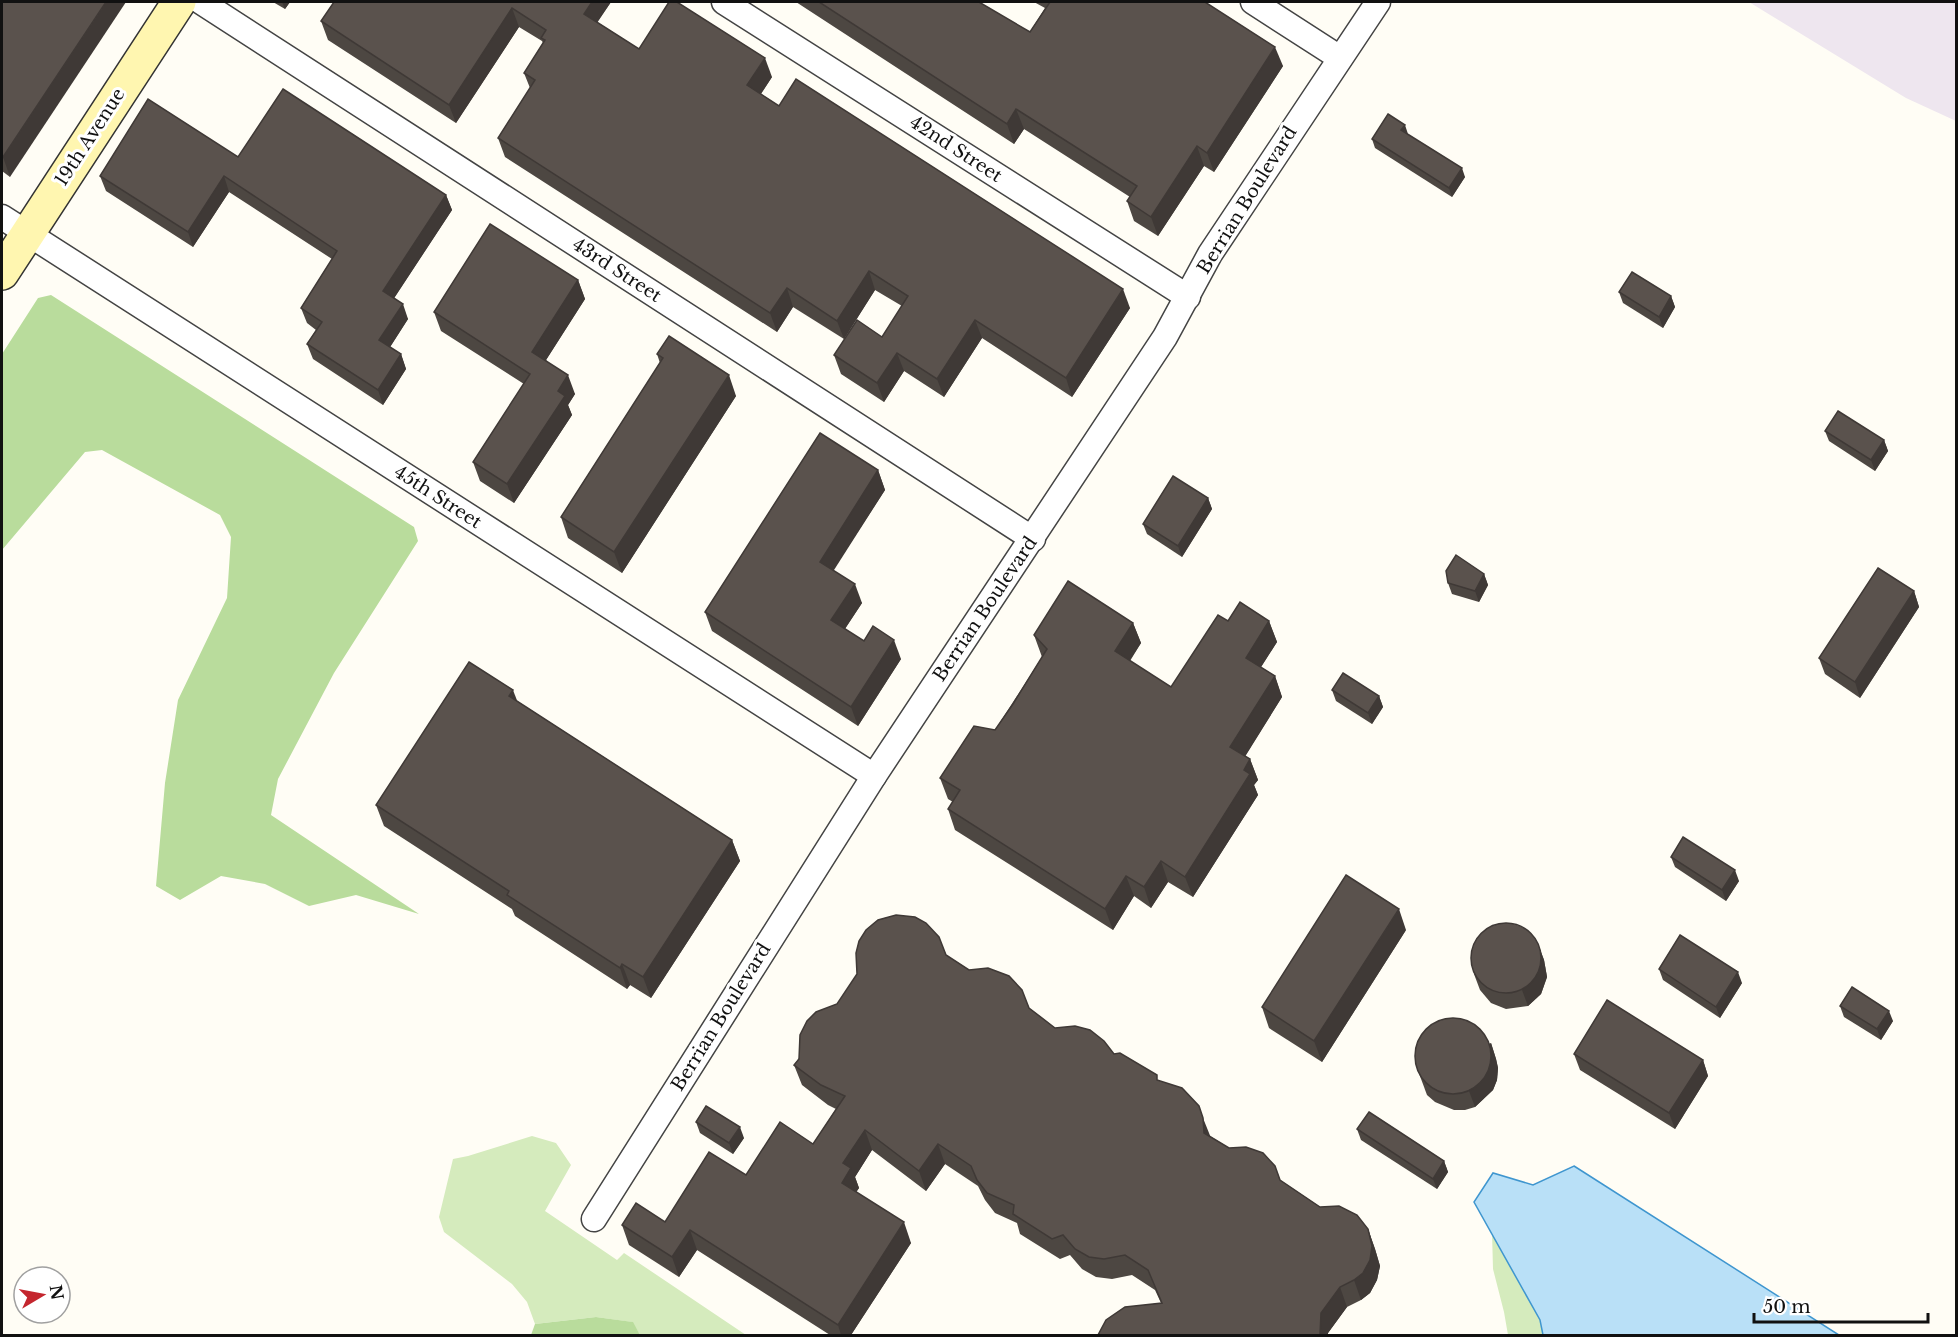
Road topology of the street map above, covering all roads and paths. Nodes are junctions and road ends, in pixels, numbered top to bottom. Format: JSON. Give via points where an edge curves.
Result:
{"nodes":[{"id":1,"x":179,"y":2,"type":"edge"},
{"id":2,"x":201,"y":2,"type":"edge"},
{"id":3,"x":724,"y":2,"type":"edge"},
{"id":4,"x":1253,"y":2,"type":"edge"},
{"id":5,"x":1378,"y":2,"type":"edge"},
{"id":6,"x":1340,"y":58,"type":"junction"},
{"id":7,"x":14,"y":225,"type":"edge"},
{"id":8,"x":2,"y":273,"type":"edge"},
{"id":9,"x":1188,"y":297,"type":"junction"},
{"id":10,"x":1033,"y":539,"type":"junction"},
{"id":11,"x":874,"y":776,"type":"junction"},
{"id":12,"x":594,"y":1219,"type":"dead end"}],
"edges":[{"from":1,"to":7,"type":"street","name":"19th Avenue"},
{"from":2,"to":10,"type":"street","name":"43rd Street"},
{"from":3,"to":9,"type":"street","name":"42nd Street"},
{"from":4,"to":6,"type":"street"},
{"from":5,"to":6,"type":"street","name":"Berrian Boulevard"},
{"from":6,"to":9,"type":"street","name":"Berrian Boulevard","via":[[1210,254]]},
{"from":7,"to":8,"type":"street","name":"19th Avenue"},
{"from":7,"to":11,"type":"street","name":"45th Street"},
{"from":9,"to":10,"type":"street","name":"Berrian Boulevard"},
{"from":10,"to":11,"type":"street","name":"Berrian Boulevard"},
{"from":11,"to":12,"type":"street","name":"Berrian Boulevard"}]}
